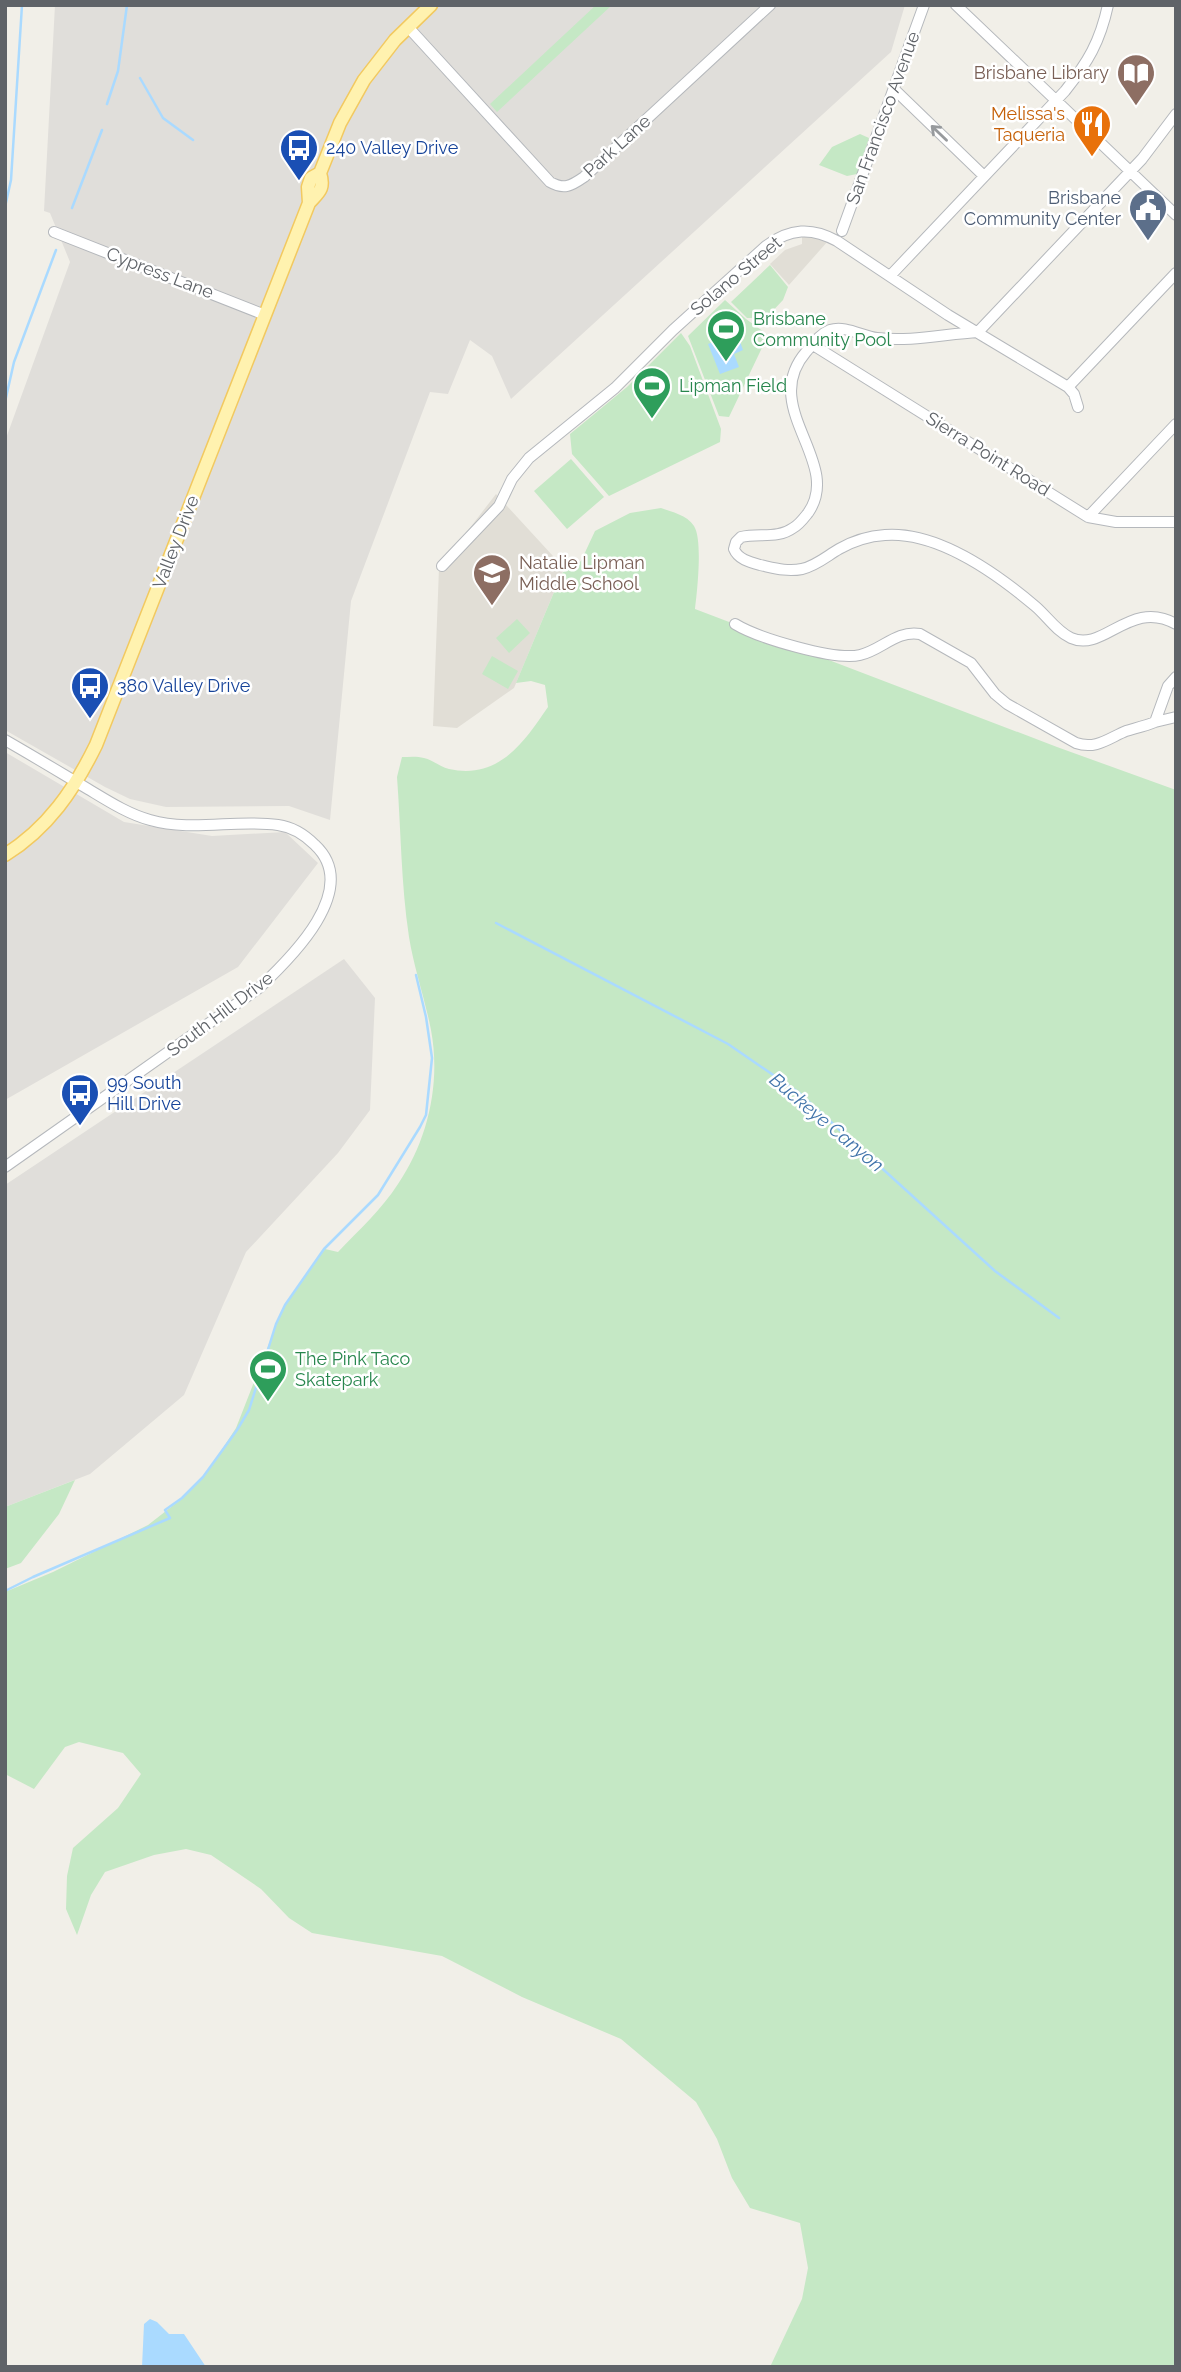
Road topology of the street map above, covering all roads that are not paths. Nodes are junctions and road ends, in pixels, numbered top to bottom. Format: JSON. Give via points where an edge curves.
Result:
{"nodes":[{"id":1,"x":431,"y":5,"type":"edge"},
{"id":2,"x":770,"y":5,"type":"edge"},
{"id":3,"x":924,"y":5,"type":"edge"},
{"id":4,"x":956,"y":5,"type":"edge"},
{"id":5,"x":1108,"y":5,"type":"edge"},
{"id":6,"x":408,"y":27,"type":"junction"},
{"id":7,"x":895,"y":90,"type":"junction"},
{"id":8,"x":1055,"y":100,"type":"junction"},
{"id":9,"x":1176,"y":114,"type":"edge"},
{"id":10,"x":1131,"y":171,"type":"junction"},
{"id":11,"x":984,"y":176,"type":"junction"},
{"id":12,"x":1176,"y":215,"type":"edge"},
{"id":13,"x":842,"y":231,"type":"dead end"},
{"id":14,"x":54,"y":232,"type":"dead end"},
{"id":15,"x":1176,"y":273,"type":"edge"},
{"id":16,"x":890,"y":276,"type":"junction"},
{"id":17,"x":265,"y":315,"type":"junction"},
{"id":18,"x":948,"y":315,"type":"junction"},
{"id":19,"x":978,"y":332,"type":"junction"},
{"id":20,"x":944,"y":335,"type":"junction"},
{"id":21,"x":813,"y":345,"type":"junction"},
{"id":22,"x":1068,"y":387,"type":"junction"},
{"id":23,"x":1078,"y":407,"type":"dead end"},
{"id":24,"x":1176,"y":424,"type":"edge"},
{"id":25,"x":1088,"y":517,"type":"junction"},
{"id":26,"x":1176,"y":522,"type":"edge"},
{"id":27,"x":442,"y":566,"type":"dead end"},
{"id":28,"x":735,"y":624,"type":"dead end"},
{"id":29,"x":1176,"y":624,"type":"edge"},
{"id":30,"x":1176,"y":677,"type":"edge"},
{"id":31,"x":1176,"y":717,"type":"edge"},
{"id":32,"x":1155,"y":722,"type":"junction"},
{"id":33,"x":5,"y":740,"type":"edge"},
{"id":34,"x":76,"y":782,"type":"junction"},
{"id":35,"x":5,"y":855,"type":"edge"},
{"id":36,"x":5,"y":1167,"type":"edge"}],
"edges":[{"from":1,"to":6,"type":"main road","name":"Valley Drive"},
{"from":2,"to":6,"type":"street","name":"Park Lane","via":[[584,177],[564,187],[550,182]]},
{"from":3,"to":7,"type":"street","name":"San Francisco Avenue"},
{"from":4,"to":8,"type":"street"},
{"from":5,"to":8,"type":"street","via":[[1102,33],[1089,59]]},
{"from":6,"to":17,"type":"main road","name":"Valley Drive","via":[[354,97],[320,173],[311,178],[309,203]]},
{"from":11,"to":7,"type":"street","one_way":true},
{"from":7,"to":13,"type":"street","name":"San Francisco Avenue"},
{"from":8,"to":10,"type":"street"},
{"from":8,"to":11,"type":"street"},
{"from":9,"to":10,"type":"street"},
{"from":10,"to":12,"type":"street"},
{"from":10,"to":19,"type":"street"},
{"from":11,"to":16,"type":"street"},
{"from":14,"to":17,"type":"street","name":"Cypress Lane"},
{"from":15,"to":22,"type":"street"},
{"from":16,"to":18,"type":"street","name":"Solano Street"},
{"from":16,"to":27,"type":"street","name":"Solano Street","via":[[821,233],[792,232],[776,239],[615,388],[529,458],[499,506]]},
{"from":17,"to":34,"type":"main road","name":"Valley Drive","via":[[104,726]]},
{"from":18,"to":19,"type":"street","name":"Solano Street"},
{"from":18,"to":20,"type":"street","via":[[949,328]]},
{"from":19,"to":20,"type":"street"},
{"from":19,"to":22,"type":"street","name":"Solano Street"},
{"from":20,"to":21,"type":"street","via":[[887,338],[834,329]]},
{"from":21,"to":25,"type":"street","name":"Sierra Point Road"},
{"from":21,"to":29,"type":"street","via":[[796,368],[791,396],[794,417],[817,476],[815,499],[791,530],[741,537],[734,546],[737,555],[773,568],[796,570],[865,539],[910,536],[942,544],[982,568],[1075,640],[1096,638],[1146,616]]},
{"from":22,"to":23,"type":"street"},
{"from":24,"to":25,"type":"street"},
{"from":25,"to":26,"type":"street","name":"Sierra Point Road"},
{"from":28,"to":32,"type":"street","via":[[764,637],[850,657],[869,653],[900,635],[920,634],[971,663],[1007,704],[1081,745],[1098,744]]},
{"from":30,"to":32,"type":"street"},
{"from":31,"to":32,"type":"street"},
{"from":33,"to":34,"type":"street","name":"South Hill Drive"},
{"from":34,"to":35,"type":"main road","name":"Valley Drive","via":[[49,820]]},
{"from":34,"to":36,"type":"street","name":"South Hill Drive","via":[[126,811],[162,823],[291,828],[309,839],[326,860],[329,894],[309,933],[260,988]]}]}
